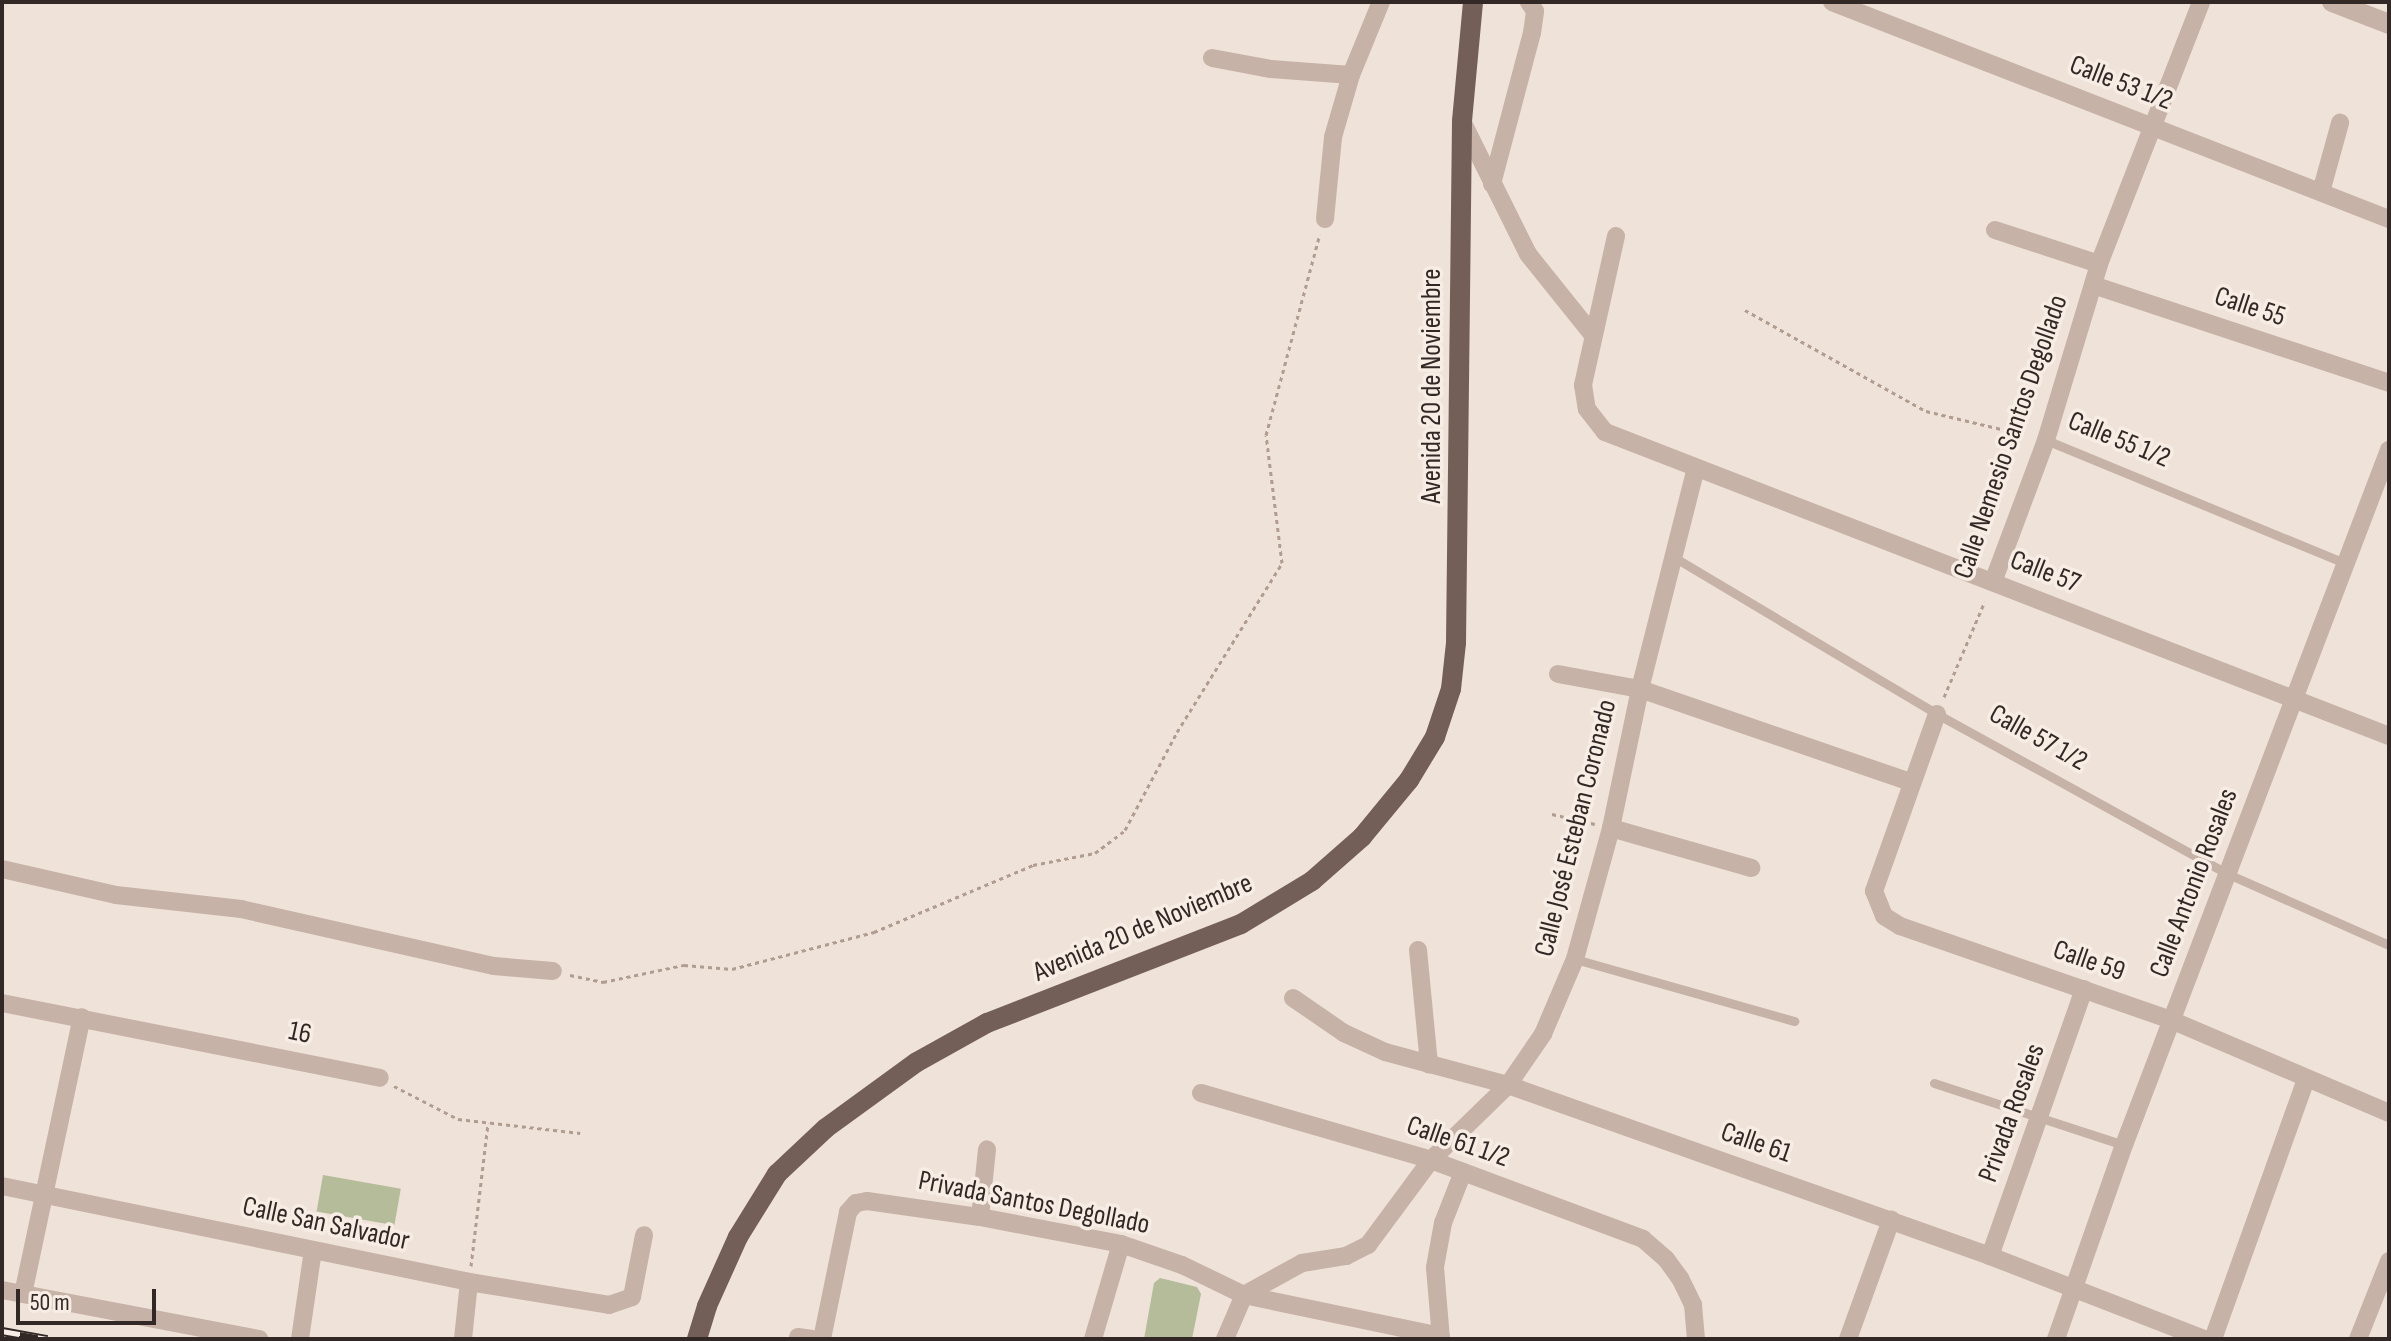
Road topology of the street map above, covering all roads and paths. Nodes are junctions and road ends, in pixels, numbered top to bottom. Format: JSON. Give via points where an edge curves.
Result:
{"nodes":[{"id":1,"x":1381,"y":2,"type":"edge"},
{"id":2,"x":1473,"y":2,"type":"edge"},
{"id":3,"x":1529,"y":2,"type":"edge"},
{"id":4,"x":2201,"y":2,"type":"edge"},
{"id":5,"x":2332,"y":2,"type":"edge"},
{"id":6,"x":1837,"y":3,"type":"edge"},
{"id":7,"x":2389,"y":24,"type":"edge"},
{"id":8,"x":1212,"y":58,"type":"dead end"},
{"id":9,"x":1351,"y":75,"type":"junction"},
{"id":10,"x":1462,"y":121,"type":"junction"},
{"id":11,"x":2340,"y":123,"type":"dead end"},
{"id":12,"x":2151,"y":125,"type":"junction"},
{"id":13,"x":1492,"y":184,"type":"junction"},
{"id":14,"x":2321,"y":192,"type":"junction"},
{"id":15,"x":1325,"y":219,"type":"joint"},
{"id":16,"x":2389,"y":219,"type":"edge"},
{"id":17,"x":1995,"y":230,"type":"dead end"},
{"id":18,"x":1616,"y":236,"type":"dead end"},
{"id":19,"x":2099,"y":264,"type":"junction"},
{"id":20,"x":2093,"y":285,"type":"junction"},
{"id":21,"x":1745,"y":310,"type":"dead end"},
{"id":22,"x":1592,"y":334,"type":"junction"},
{"id":23,"x":2389,"y":383,"type":"edge"},
{"id":24,"x":2046,"y":440,"type":"junction"},
{"id":25,"x":2389,"y":450,"type":"edge"},
{"id":26,"x":1696,"y":468,"type":"junction"},
{"id":27,"x":1672,"y":556,"type":"junction"},
{"id":28,"x":2344,"y":563,"type":"junction"},
{"id":29,"x":1993,"y":582,"type":"junction"},
{"id":30,"x":1558,"y":674,"type":"dead end"},
{"id":31,"x":1640,"y":689,"type":"junction"},
{"id":32,"x":2296,"y":699,"type":"junction"},
{"id":33,"x":1937,"y":714,"type":"junction"},
{"id":34,"x":2389,"y":736,"type":"edge"},
{"id":35,"x":1910,"y":782,"type":"junction"},
{"id":36,"x":1552,"y":814,"type":"dead end"},
{"id":37,"x":1611,"y":828,"type":"junction"},
{"id":38,"x":1751,"y":868,"type":"dead end"},
{"id":39,"x":2,"y":869,"type":"edge"},
{"id":40,"x":2228,"y":874,"type":"junction"},
{"id":41,"x":2389,"y":945,"type":"edge"},
{"id":42,"x":1418,"y":950,"type":"dead end"},
{"id":43,"x":1575,"y":959,"type":"junction"},
{"id":44,"x":553,"y":971,"type":"joint"},
{"id":45,"x":2084,"y":989,"type":"junction"},
{"id":46,"x":1293,"y":998,"type":"dead end"},
{"id":47,"x":2,"y":1003,"type":"edge"},
{"id":48,"x":82,"y":1017,"type":"junction"},
{"id":49,"x":2171,"y":1020,"type":"junction"},
{"id":50,"x":1794,"y":1021,"type":"dead end"},
{"id":51,"x":1429,"y":1064,"type":"junction"},
{"id":52,"x":380,"y":1078,"type":"joint"},
{"id":53,"x":2306,"y":1079,"type":"junction"},
{"id":54,"x":1934,"y":1083,"type":"dead end"},
{"id":55,"x":1508,"y":1085,"type":"junction"},
{"id":56,"x":1201,"y":1093,"type":"dead end"},
{"id":57,"x":2389,"y":1113,"type":"edge"},
{"id":58,"x":2041,"y":1118,"type":"junction"},
{"id":59,"x":488,"y":1123,"type":"junction"},
{"id":60,"x":580,"y":1133,"type":"dead end"},
{"id":61,"x":2124,"y":1145,"type":"junction"},
{"id":62,"x":987,"y":1149,"type":"dead end"},
{"id":63,"x":1431,"y":1160,"type":"junction"},
{"id":64,"x":1463,"y":1172,"type":"junction"},
{"id":65,"x":2,"y":1186,"type":"edge"},
{"id":66,"x":43,"y":1194,"type":"junction"},
{"id":67,"x":980,"y":1217,"type":"junction"},
{"id":68,"x":1891,"y":1220,"type":"junction"},
{"id":69,"x":644,"y":1235,"type":"dead end"},
{"id":70,"x":1121,"y":1244,"type":"junction"},
{"id":71,"x":313,"y":1250,"type":"junction"},
{"id":72,"x":1990,"y":1256,"type":"junction"},
{"id":73,"x":2389,"y":1261,"type":"edge"},
{"id":74,"x":469,"y":1282,"type":"junction"},
{"id":75,"x":2075,"y":1289,"type":"junction"},
{"id":76,"x":2,"y":1290,"type":"edge"},
{"id":77,"x":23,"y":1294,"type":"junction"},
{"id":78,"x":1244,"y":1295,"type":"junction"},
{"id":79,"x":1441,"y":1338,"type":"edge"},
{"id":80,"x":259,"y":1339,"type":"edge"},
{"id":81,"x":300,"y":1339,"type":"edge"},
{"id":82,"x":463,"y":1339,"type":"edge"},
{"id":83,"x":697,"y":1339,"type":"edge"},
{"id":84,"x":822,"y":1339,"type":"edge"},
{"id":85,"x":1093,"y":1339,"type":"edge"},
{"id":86,"x":1225,"y":1339,"type":"edge"},
{"id":87,"x":1696,"y":1339,"type":"edge"},
{"id":88,"x":1848,"y":1339,"type":"edge"},
{"id":89,"x":2056,"y":1339,"type":"edge"},
{"id":90,"x":2204,"y":1339,"type":"edge"},
{"id":91,"x":2213,"y":1339,"type":"edge"},
{"id":92,"x":2358,"y":1339,"type":"edge"}],
"edges":[{"from":1,"to":9,"type":"street"},
{"from":2,"to":10,"type":"main road","name":"Avenida 20 de Noviembre"},
{"from":3,"to":13,"type":"street","via":[[1535,11],[1532,33]]},
{"from":4,"to":12,"type":"street","name":"Calle Nemesio Santos Degollado"},
{"from":5,"to":7,"type":"street"},
{"from":6,"to":12,"type":"street","name":"Calle 53 1/2"},
{"from":8,"to":9,"type":"street"},
{"from":9,"to":15,"type":"street","via":[[1333,137]]},
{"from":10,"to":13,"type":"street"},
{"from":10,"to":83,"type":"main road","name":"Avenida 20 de Noviembre","via":[[1456,643],[1451,689],[1435,737],[1409,780],[1332,864],[1253,917],[987,1023],[917,1062],[826,1128],[777,1174],[738,1237]]},
{"from":11,"to":14,"type":"street"},
{"from":12,"to":14,"type":"street","name":"Calle 53 1/2"},
{"from":12,"to":19,"type":"street","name":"Calle Nemesio Santos Degollado"},
{"from":13,"to":22,"type":"street","via":[[1528,254]]},
{"from":14,"to":16,"type":"street","name":"Calle 53 1/2"},
{"from":15,"to":44,"type":"path","via":[[1266,435],[1282,563],[1177,732],[1125,830],[1095,853],[1033,865],[874,932],[732,969],[684,965],[603,982]]},
{"from":17,"to":19,"type":"street"},
{"from":18,"to":22,"type":"street"},
{"from":19,"to":20,"type":"street","name":"Calle Nemesio Santos Degollado"},
{"from":20,"to":23,"type":"street","name":"Calle 55"},
{"from":20,"to":24,"type":"street","name":"Calle Nemesio Santos Degollado"},
{"from":21,"to":24,"type":"path","name":"Calle 55 1/2","via":[[1926,411]]},
{"from":22,"to":26,"type":"street","name":"Calle 57","via":[[1583,400],[1594,421],[1614,437]]},
{"from":24,"to":28,"type":"lane","name":"Calle 55 1/2"},
{"from":24,"to":29,"type":"street","name":"Calle Nemesio Santos Degollado"},
{"from":25,"to":28,"type":"street","name":"Calle Antonio Rosales"},
{"from":26,"to":27,"type":"street","name":"Calle José Esteban Coronado"},
{"from":26,"to":29,"type":"street","name":"Calle 57"},
{"from":27,"to":31,"type":"street","name":"Calle José Esteban Coronado"},
{"from":27,"to":33,"type":"lane","name":"Calle 57 1/2"},
{"from":28,"to":32,"type":"street","name":"Calle Antonio Rosales"},
{"from":29,"to":32,"type":"street","name":"Calle 57"},
{"from":29,"to":33,"type":"path","name":"Calle Nemesio Santos Degollado"},
{"from":30,"to":31,"type":"street"},
{"from":31,"to":35,"type":"street"},
{"from":31,"to":37,"type":"street","name":"Calle José Esteban Coronado"},
{"from":32,"to":34,"type":"street","name":"Calle 57"},
{"from":32,"to":40,"type":"street","name":"Calle Antonio Rosales"},
{"from":33,"to":35,"type":"street"},
{"from":33,"to":40,"type":"lane","name":"Calle 57 1/2"},
{"from":35,"to":45,"type":"street","name":"Calle 59","via":[[1874,891],[1884,916]]},
{"from":36,"to":37,"type":"path"},
{"from":37,"to":38,"type":"street"},
{"from":37,"to":43,"type":"street","name":"Calle José Esteban Coronado"},
{"from":39,"to":44,"type":"street","via":[[116,895],[241,909],[494,966]]},
{"from":40,"to":41,"type":"lane","name":"Calle 57 1/2"},
{"from":40,"to":49,"type":"street","name":"Calle Antonio Rosales"},
{"from":42,"to":51,"type":"street"},
{"from":43,"to":50,"type":"lane"},
{"from":43,"to":55,"type":"street","name":"Calle José Esteban Coronado","via":[[1543,1034]]},
{"from":45,"to":49,"type":"street","name":"Calle 59"},
{"from":45,"to":58,"type":"street","name":"Privada Rosales"},
{"from":46,"to":51,"type":"street","name":"Calle 61","via":[[1365,1043]]},
{"from":47,"to":48,"type":"street","name":"16"},
{"from":48,"to":52,"type":"street","name":"16"},
{"from":48,"to":66,"type":"street"},
{"from":49,"to":53,"type":"street","name":"Calle 59"},
{"from":49,"to":61,"type":"street","name":"Calle Antonio Rosales"},
{"from":51,"to":55,"type":"street","name":"Calle 61"},
{"from":52,"to":59,"type":"path","via":[[458,1119]]},
{"from":53,"to":57,"type":"street","name":"Calle 59"},
{"from":53,"to":91,"type":"street"},
{"from":54,"to":58,"type":"lane"},
{"from":55,"to":63,"type":"street","name":"Calle José Esteban Coronado"},
{"from":55,"to":68,"type":"street","name":"Calle 61"},
{"from":56,"to":63,"type":"street","name":"Calle 61 1/2"},
{"from":58,"to":61,"type":"lane"},
{"from":58,"to":72,"type":"street","name":"Privada Rosales"},
{"from":59,"to":60,"type":"path"},
{"from":59,"to":74,"type":"path"},
{"from":61,"to":75,"type":"street","name":"Calle Antonio Rosales"},
{"from":62,"to":67,"type":"street"},
{"from":63,"to":64,"type":"street","name":"Calle 61 1/2"},
{"from":63,"to":78,"type":"street","name":"Calle José Esteban Coronado","via":[[1368,1245],[1346,1256],[1302,1263]]},
{"from":64,"to":79,"type":"street","via":[[1443,1223],[1435,1267]]},
{"from":64,"to":87,"type":"street","name":"Calle 61 1/2","via":[[1643,1239],[1680,1278],[1693,1305]]},
{"from":65,"to":66,"type":"street","name":"Calle San Salvador"},
{"from":66,"to":71,"type":"street","name":"Calle San Salvador"},
{"from":66,"to":77,"type":"street"},
{"from":67,"to":70,"type":"street","name":"Privada Santos Degollado"},
{"from":67,"to":84,"type":"street","name":"Privada Santos Degollado","via":[[856,1203],[848,1212]]},
{"from":68,"to":72,"type":"street","name":"Calle 61"},
{"from":68,"to":88,"type":"street"},
{"from":69,"to":74,"type":"street","name":"Calle San Salvador","via":[[629,1300],[609,1305]]},
{"from":70,"to":78,"type":"street","name":"Privada Santos Degollado"},
{"from":70,"to":85,"type":"street"},
{"from":71,"to":74,"type":"street","name":"Calle San Salvador"},
{"from":71,"to":81,"type":"street"},
{"from":72,"to":75,"type":"street","name":"Calle 61"},
{"from":73,"to":92,"type":"street"},
{"from":74,"to":82,"type":"street"},
{"from":75,"to":89,"type":"street","name":"Calle Antonio Rosales"},
{"from":75,"to":90,"type":"street","name":"Calle 61"},
{"from":76,"to":77,"type":"street"},
{"from":77,"to":80,"type":"street"},
{"from":78,"to":79,"type":"street","name":"Privada Santos Degollado"},
{"from":78,"to":86,"type":"street"}]}
